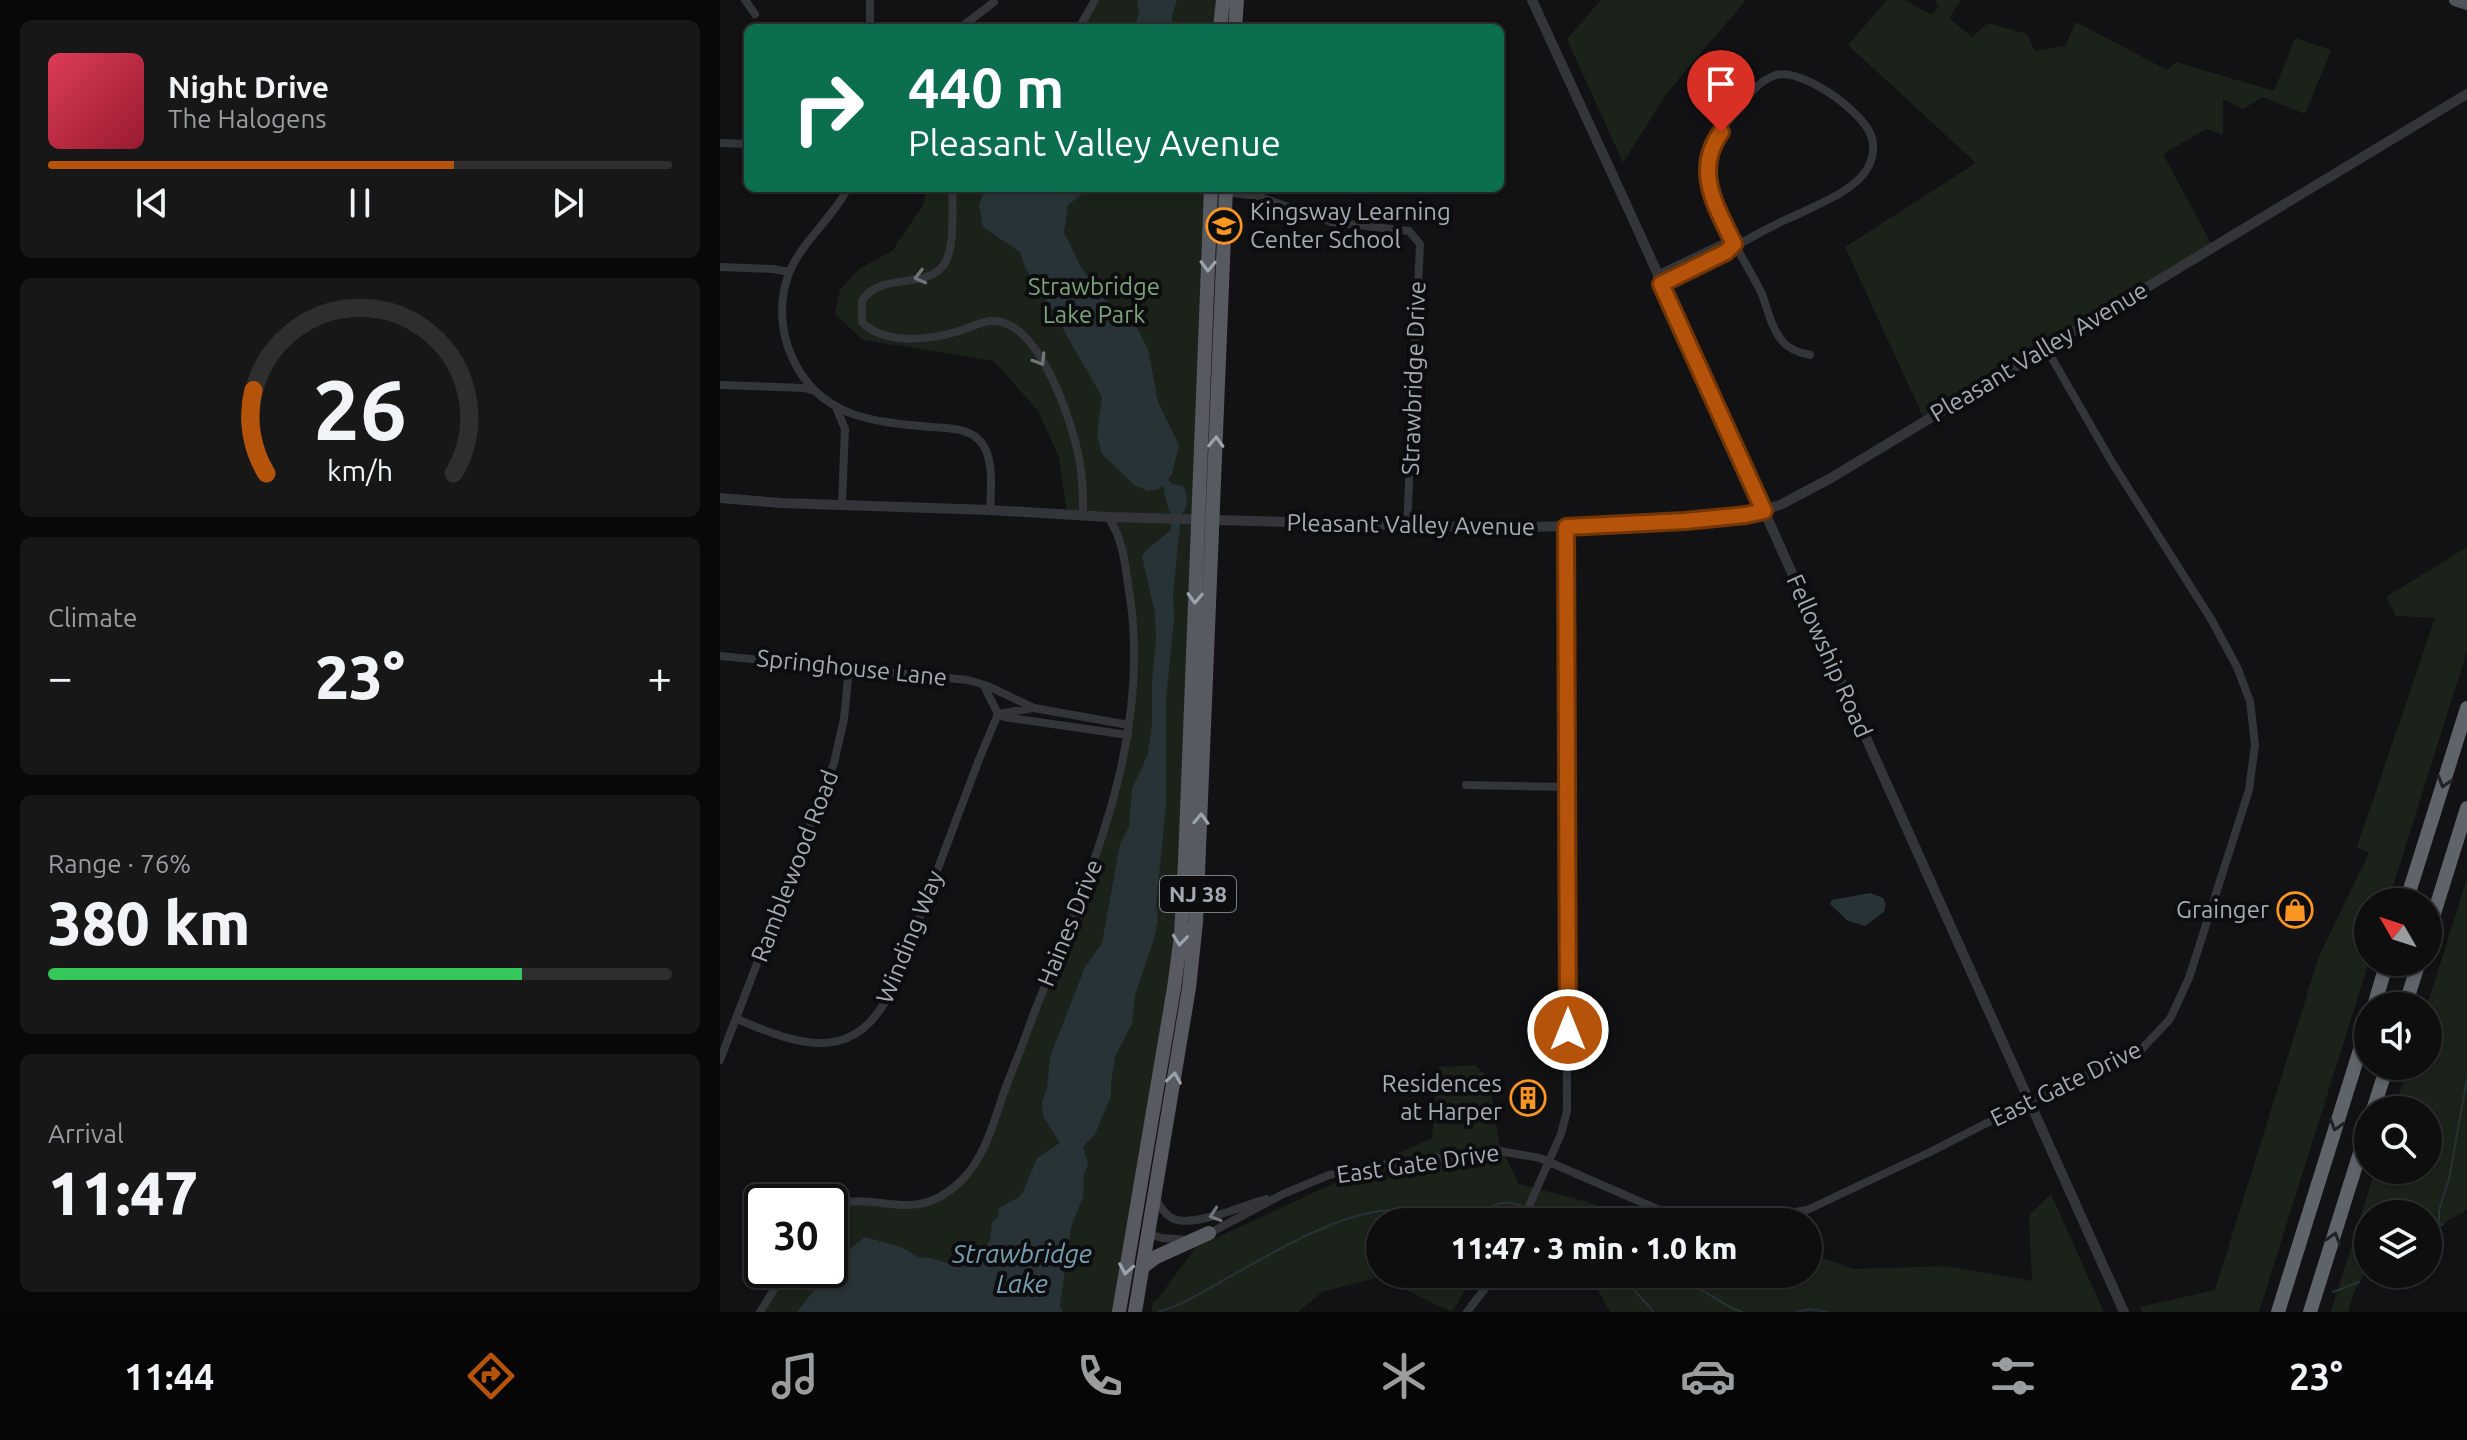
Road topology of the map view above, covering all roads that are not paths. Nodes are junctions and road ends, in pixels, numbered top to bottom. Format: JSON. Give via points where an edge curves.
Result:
{"nodes":[{"id":1,"x":745,"y":0,"type":"edge"},
{"id":2,"x":870,"y":0,"type":"edge"},
{"id":3,"x":1095,"y":0,"type":"edge"},
{"id":4,"x":1223,"y":0,"type":"edge"},
{"id":5,"x":1237,"y":0,"type":"edge"},
{"id":6,"x":1532,"y":0,"type":"edge"},
{"id":7,"x":2455,"y":0,"type":"edge"},
{"id":8,"x":994,"y":2,"type":"dead end"},
{"id":9,"x":2467,"y":4,"type":"edge"},
{"id":10,"x":755,"y":14,"type":"dead end"},
{"id":11,"x":870,"y":24,"type":"edge"},
{"id":12,"x":965,"y":24,"type":"edge"},
{"id":13,"x":1081,"y":24,"type":"edge"},
{"id":14,"x":1220,"y":24,"type":"edge"},
{"id":15,"x":1235,"y":24,"type":"edge"},
{"id":16,"x":2467,"y":94,"type":"edge"},
{"id":17,"x":720,"y":143,"type":"edge"},
{"id":18,"x":744,"y":144,"type":"edge"},
{"id":19,"x":846,"y":192,"type":"edge"},
{"id":20,"x":953,"y":192,"type":"edge"},
{"id":21,"x":1221,"y":192,"type":"edge"},
{"id":22,"x":1236,"y":192,"type":"edge"},
{"id":23,"x":1734,"y":244,"type":"junction"},
{"id":24,"x":720,"y":267,"type":"edge"},
{"id":25,"x":789,"y":272,"type":"junction"},
{"id":26,"x":1659,"y":279,"type":"junction"},
{"id":27,"x":2046,"y":348,"type":"junction"},
{"id":28,"x":1810,"y":355,"type":"dead end"},
{"id":29,"x":720,"y":385,"type":"edge"},
{"id":30,"x":815,"y":391,"type":"junction"},
{"id":31,"x":835,"y":407,"type":"junction"},
{"id":32,"x":720,"y":498,"type":"edge"},
{"id":33,"x":842,"y":504,"type":"junction"},
{"id":34,"x":990,"y":510,"type":"junction"},
{"id":35,"x":1764,"y":511,"type":"junction"},
{"id":36,"x":1083,"y":514,"type":"junction"},
{"id":37,"x":1108,"y":517,"type":"junction"},
{"id":38,"x":1199,"y":520,"type":"junction"},
{"id":39,"x":1407,"y":527,"type":"junction"},
{"id":40,"x":1566,"y":527,"type":"junction"},
{"id":41,"x":721,"y":656,"type":"edge"},
{"id":42,"x":720,"y":666,"type":"edge"},
{"id":43,"x":849,"y":668,"type":"junction"},
{"id":44,"x":984,"y":685,"type":"junction"},
{"id":45,"x":1034,"y":708,"type":"junction"},
{"id":46,"x":2467,"y":708,"type":"edge"},
{"id":47,"x":998,"y":714,"type":"junction"},
{"id":48,"x":1129,"y":730,"type":"junction"},
{"id":49,"x":1466,"y":785,"type":"dead end"},
{"id":50,"x":1566,"y":787,"type":"junction"},
{"id":51,"x":2467,"y":808,"type":"edge"},
{"id":52,"x":2410,"y":888,"type":"edge"},
{"id":53,"x":2442,"y":888,"type":"edge"},
{"id":54,"x":737,"y":1019,"type":"junction"},
{"id":55,"x":720,"y":1060,"type":"edge"},
{"id":56,"x":2354,"y":1069,"type":"edge"},
{"id":57,"x":2030,"y":1101,"type":"junction"},
{"id":58,"x":1549,"y":1162,"type":"junction"},
{"id":59,"x":1143,"y":1170,"type":"junction"},
{"id":60,"x":2354,"y":1172,"type":"edge"},
{"id":61,"x":1283,"y":1194,"type":"junction"},
{"id":62,"x":1155,"y":1199,"type":"junction"},
{"id":63,"x":848,"y":1203,"type":"edge"},
{"id":64,"x":1528,"y":1208,"type":"edge"},
{"id":65,"x":1655,"y":1208,"type":"edge"},
{"id":66,"x":1811,"y":1208,"type":"edge"},
{"id":67,"x":1209,"y":1233,"type":"junction"},
{"id":68,"x":1149,"y":1234,"type":"junction"},
{"id":69,"x":1143,"y":1267,"type":"junction"},
{"id":70,"x":775,"y":1288,"type":"edge"},
{"id":71,"x":1485,"y":1288,"type":"edge"},
{"id":72,"x":760,"y":1312,"type":"edge"},
{"id":73,"x":1119,"y":1312,"type":"edge"},
{"id":74,"x":1135,"y":1312,"type":"edge"},
{"id":75,"x":1467,"y":1312,"type":"edge"},
{"id":76,"x":2124,"y":1312,"type":"edge"},
{"id":77,"x":2278,"y":1312,"type":"edge"},
{"id":78,"x":2310,"y":1312,"type":"edge"}],
"edges":[{"from":1,"to":10,"type":"street"},
{"from":2,"to":11,"type":"street"},
{"from":3,"to":13,"type":"street"},
{"from":4,"to":14,"type":"highway"},
{"from":5,"to":15,"type":"highway"},
{"from":6,"to":26,"type":"street","name":"Fellowship Road"},
{"from":7,"to":9,"type":"main road"},
{"from":8,"to":12,"type":"street"},
{"from":16,"to":27,"type":"street","name":"Pleasant Valley Avenue"},
{"from":17,"to":18,"type":"street"},
{"from":19,"to":25,"type":"street"},
{"from":20,"to":36,"type":"street","one_way":true,"via":[[944,264],[928,276],[871,290],[862,301],[862,322],[878,335],[914,338],[990,321],[1012,327],[1034,350],[1062,398],[1080,461]]},
{"from":21,"to":38,"type":"highway","number":"NJ 38"},
{"from":22,"to":39,"type":"street","name":"Strawbridge Drive","via":[[1331,222],[1409,231],[1420,244]]},
{"from":23,"to":23,"type":"street","via":[[1835,197],[1861,177],[1871,161],[1873,143],[1866,126],[1798,75],[1779,74],[1762,82],[1710,149],[1707,175]]},
{"from":23,"to":26,"type":"street","via":[[1728,241]]},
{"from":23,"to":28,"type":"street","via":[[1782,340]]},
{"from":24,"to":25,"type":"street"},
{"from":25,"to":30,"type":"street","via":[[782,301],[784,333],[794,362]]},
{"from":26,"to":35,"type":"street","name":"Fellowship Road"},
{"from":27,"to":35,"type":"street","name":"Pleasant Valley Avenue","via":[[1811,490]]},
{"from":27,"to":57,"type":"street","name":"East Gate Drive","via":[[2224,643],[2250,701],[2255,745],[2237,831],[2189,978],[2170,1019],[2139,1052]]},
{"from":29,"to":30,"type":"street"},
{"from":30,"to":31,"type":"street"},
{"from":31,"to":33,"type":"street","via":[[845,429]]},
{"from":31,"to":34,"type":"street","via":[[877,421],[971,434],[988,455]]},
{"from":32,"to":33,"type":"street","name":"Pleasant Valley Avenue"},
{"from":33,"to":34,"type":"street","name":"Pleasant Valley Avenue"},
{"from":34,"to":36,"type":"street","name":"Pleasant Valley Avenue"},
{"from":35,"to":40,"type":"street","name":"Pleasant Valley Avenue"},
{"from":35,"to":57,"type":"street","name":"Fellowship Road"},
{"from":36,"to":37,"type":"street","name":"Pleasant Valley Avenue"},
{"from":37,"to":38,"type":"street","name":"Pleasant Valley Avenue"},
{"from":37,"to":48,"type":"street","name":"Haines Drive","via":[[1124,551],[1134,629]]},
{"from":38,"to":39,"type":"street","name":"Pleasant Valley Avenue"},
{"from":38,"to":59,"type":"highway","number":"NJ 38","one_way":true,"via":[[1181,936]]},
{"from":62,"to":38,"type":"highway","number":"NJ 38","one_way":true,"via":[[1196,922]]},
{"from":39,"to":40,"type":"street","name":"Pleasant Valley Avenue"},
{"from":40,"to":50,"type":"street"},
{"from":41,"to":42,"type":"street"},
{"from":41,"to":43,"type":"street","name":"Springhouse Lane"},
{"from":43,"to":44,"type":"street","name":"Springhouse Lane"},
{"from":43,"to":54,"type":"street","name":"Ramblewood Road","via":[[834,763]]},
{"from":44,"to":45,"type":"street","name":"Springhouse Lane"},
{"from":44,"to":47,"type":"street"},
{"from":45,"to":47,"type":"street","name":"Springhouse Lane"},
{"from":45,"to":48,"type":"street","name":"Springhouse Lane"},
{"from":46,"to":52,"type":"highway","one_way":true},
{"from":47,"to":48,"type":"street"},
{"from":47,"to":54,"type":"street","name":"Winding Way","via":[[879,1014],[846,1039],[817,1044]]},
{"from":48,"to":63,"type":"street","name":"Haines Drive","via":[[1097,856],[979,1158],[958,1183],[923,1203]]},
{"from":49,"to":50,"type":"street"},
{"from":50,"to":58,"type":"street","via":[[1567,1111]]},
{"from":51,"to":53,"type":"highway"},
{"from":54,"to":55,"type":"street","name":"Ramblewood Road"},
{"from":56,"to":77,"type":"highway","one_way":true},
{"from":57,"to":66,"type":"street","name":"East Gate Drive"},
{"from":57,"to":76,"type":"street","name":"Fellowship Road"},
{"from":58,"to":61,"type":"street","name":"East Gate Drive","via":[[1499,1151],[1387,1164],[1329,1175]]},
{"from":58,"to":64,"type":"street"},
{"from":58,"to":65,"type":"street","name":"East Gate Drive"},
{"from":59,"to":68,"type":"highway","via":[[1141,1219]]},
{"from":59,"to":73,"type":"highway","number":"NJ 38","one_way":true},
{"from":78,"to":60,"type":"highway","one_way":true},
{"from":61,"to":62,"type":"street","name":"East Gate Drive","one_way":true,"via":[[1184,1222],[1168,1216]]},
{"from":61,"to":67,"type":"street","name":"East Gate Drive"},
{"from":62,"to":68,"type":"highway","number":"NJ 38"},
{"from":67,"to":68,"type":"street","name":"East Gate Drive","via":[[1181,1240]]},
{"from":67,"to":69,"type":"highway"},
{"from":68,"to":69,"type":"highway","number":"NJ 38"},
{"from":69,"to":74,"type":"highway","number":"NJ 38"},
{"from":70,"to":72,"type":"street"},
{"from":71,"to":75,"type":"street"}]}
